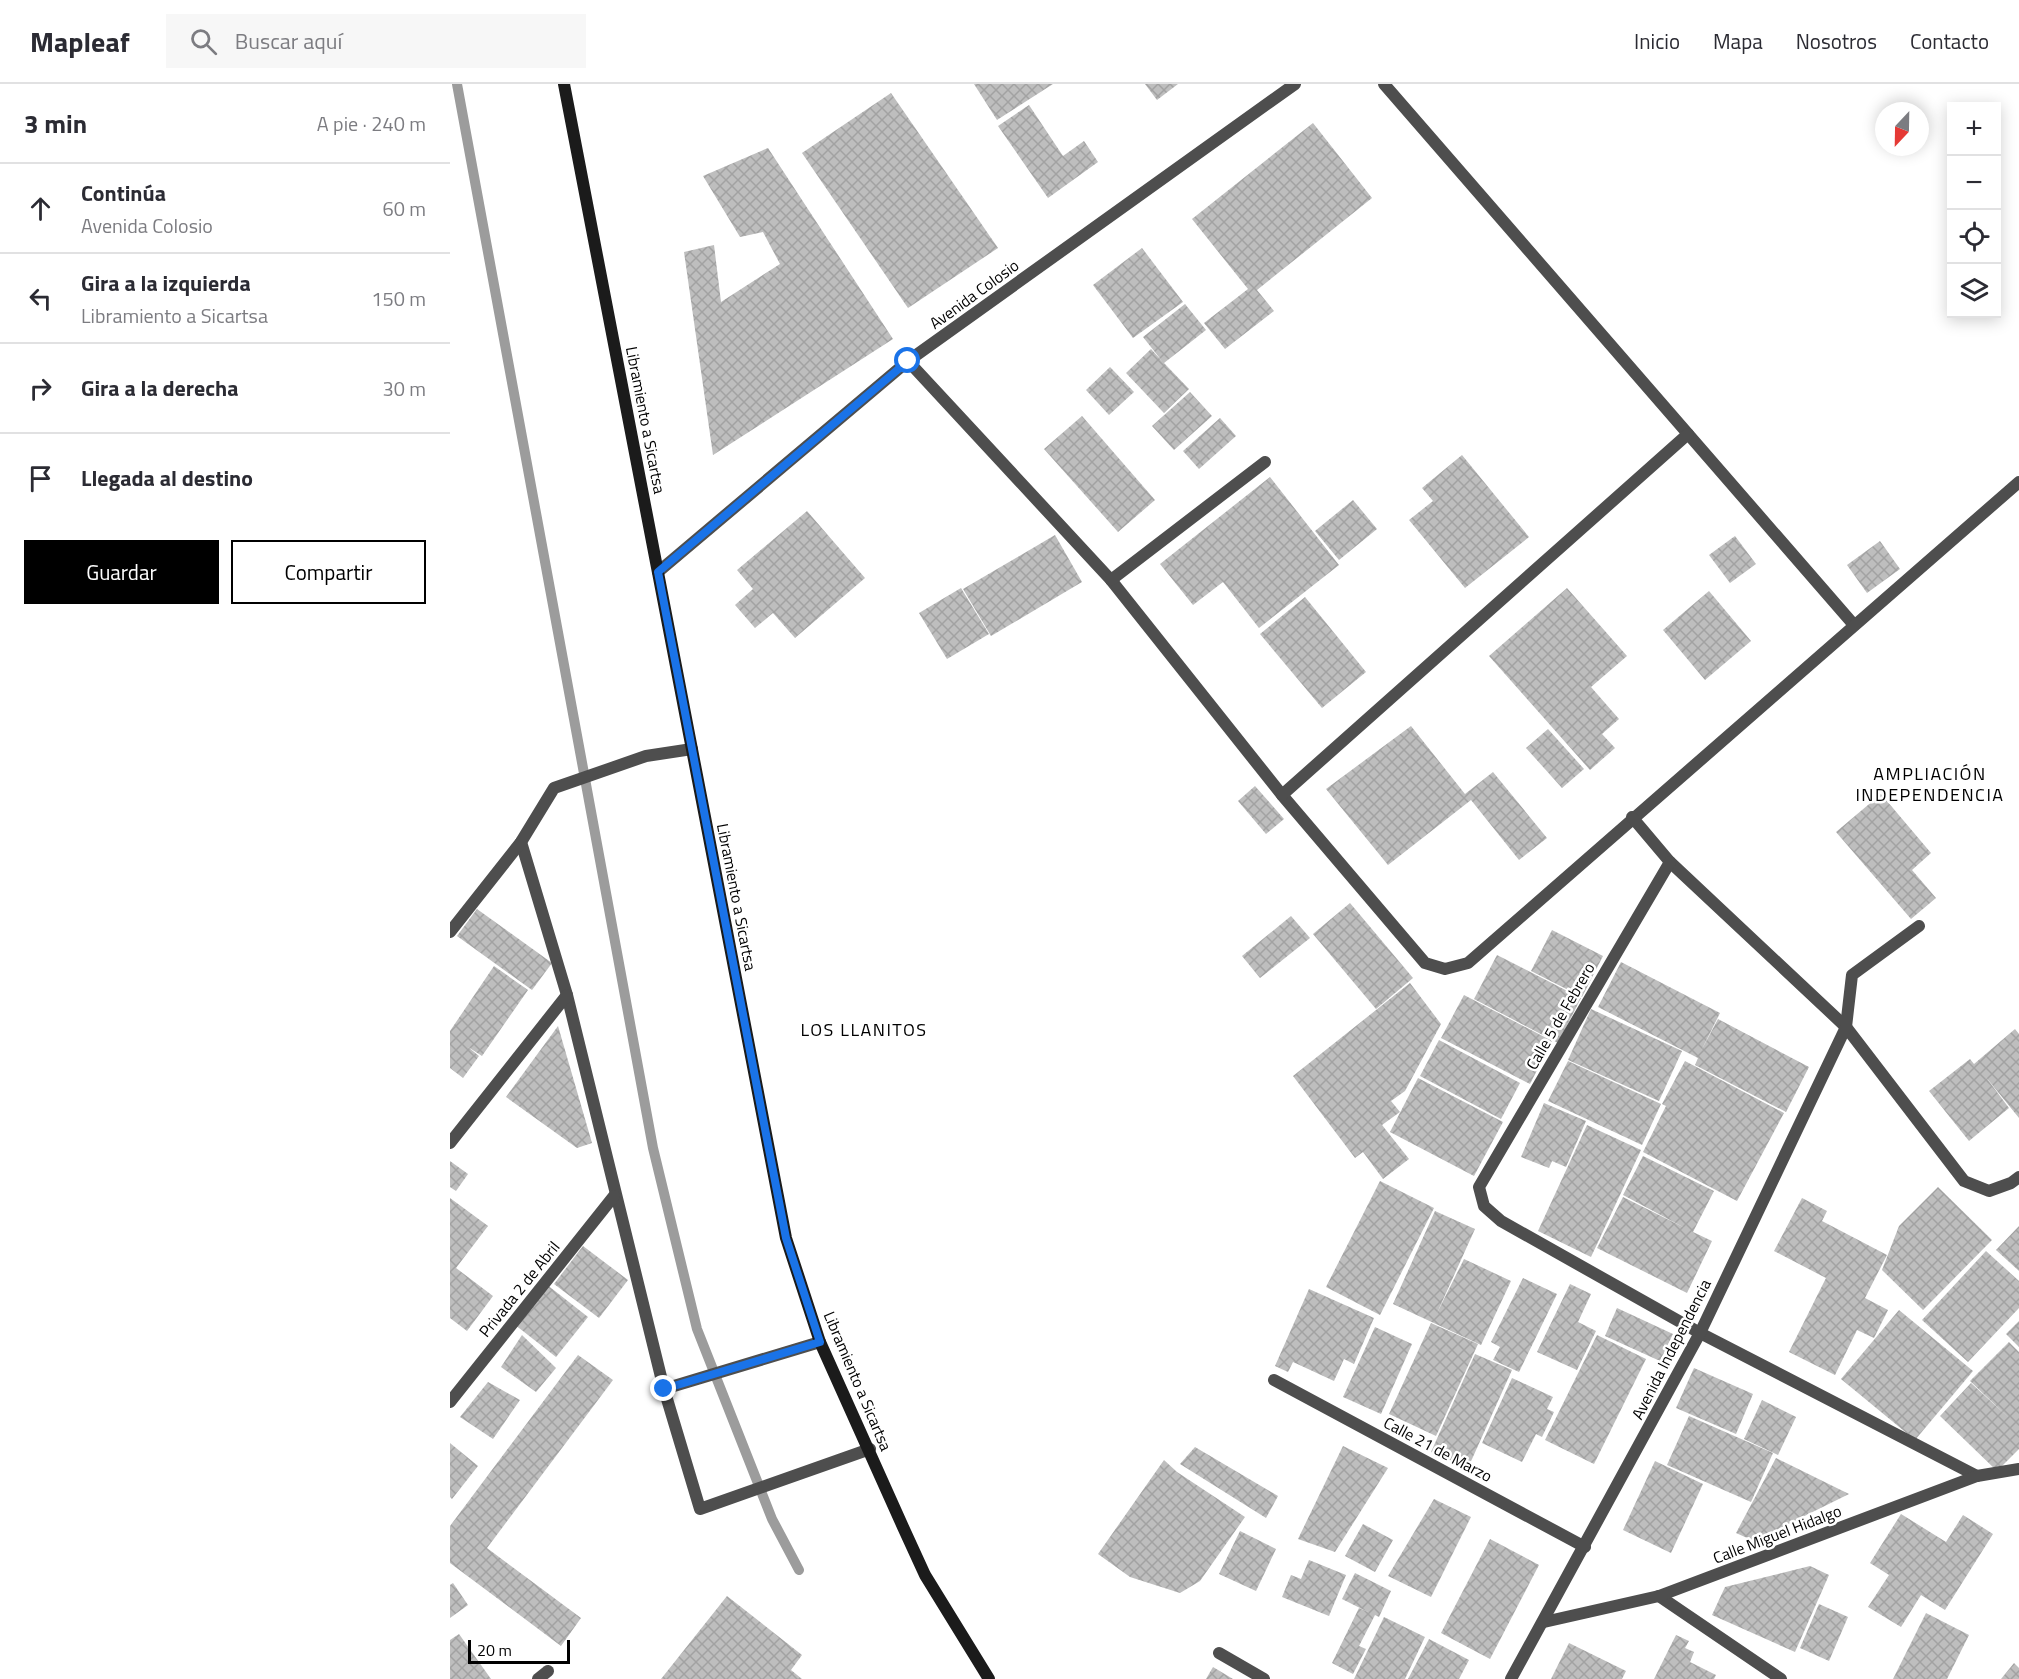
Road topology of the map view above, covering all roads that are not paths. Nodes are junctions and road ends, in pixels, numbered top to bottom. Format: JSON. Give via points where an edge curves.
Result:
{"nodes":[{"id":1,"x":564,"y":84,"type":"edge"},
{"id":2,"x":1295,"y":84,"type":"edge"},
{"id":3,"x":1384,"y":84,"type":"edge"},
{"id":4,"x":908,"y":361,"type":"junction"},
{"id":5,"x":1688,"y":434,"type":"junction"},
{"id":6,"x":1265,"y":462,"type":"dead end"},
{"id":7,"x":2019,"y":482,"type":"edge"},
{"id":8,"x":658,"y":572,"type":"junction"},
{"id":9,"x":1111,"y":580,"type":"junction"},
{"id":10,"x":1854,"y":625,"type":"junction"},
{"id":11,"x":692,"y":749,"type":"junction"},
{"id":12,"x":1282,"y":795,"type":"junction"},
{"id":13,"x":1632,"y":817,"type":"junction"},
{"id":14,"x":521,"y":842,"type":"junction"},
{"id":15,"x":1670,"y":862,"type":"junction"},
{"id":16,"x":1919,"y":926,"type":"dead end"},
{"id":17,"x":450,"y":932,"type":"edge"},
{"id":18,"x":567,"y":995,"type":"junction"},
{"id":19,"x":1846,"y":1027,"type":"junction"},
{"id":20,"x":450,"y":1143,"type":"edge"},
{"id":21,"x":2019,"y":1177,"type":"edge"},
{"id":22,"x":614,"y":1196,"type":"junction"},
{"id":23,"x":1700,"y":1334,"type":"junction"},
{"id":24,"x":820,"y":1342,"type":"junction"},
{"id":25,"x":1274,"y":1380,"type":"dead end"},
{"id":26,"x":664,"y":1389,"type":"junction"},
{"id":27,"x":450,"y":1402,"type":"edge"},
{"id":28,"x":870,"y":1449,"type":"junction"},
{"id":29,"x":2019,"y":1469,"type":"edge"},
{"id":30,"x":1977,"y":1476,"type":"junction"},
{"id":31,"x":1586,"y":1547,"type":"junction"},
{"id":32,"x":1659,"y":1596,"type":"junction"},
{"id":33,"x":1544,"y":1622,"type":"junction"},
{"id":34,"x":1219,"y":1653,"type":"dead end"},
{"id":35,"x":989,"y":1679,"type":"edge"},
{"id":36,"x":1264,"y":1679,"type":"edge"},
{"id":37,"x":1511,"y":1679,"type":"edge"},
{"id":38,"x":1781,"y":1679,"type":"edge"}],
"edges":[{"from":1,"to":8,"type":"main road","name":"Libramiento a Sicartsa"},
{"from":2,"to":4,"type":"street","name":"Avenida Colosio"},
{"from":3,"to":5,"type":"street"},
{"from":4,"to":8,"type":"street","name":"Avenida Colosio"},
{"from":4,"to":9,"type":"street"},
{"from":5,"to":10,"type":"street"},
{"from":5,"to":12,"type":"street"},
{"from":6,"to":9,"type":"street"},
{"from":7,"to":10,"type":"street"},
{"from":8,"to":11,"type":"main road","name":"Libramiento a Sicartsa"},
{"from":9,"to":12,"type":"street"},
{"from":10,"to":13,"type":"street"},
{"from":11,"to":14,"type":"street","via":[[646,756],[554,788]]},
{"from":11,"to":24,"type":"main road","name":"Libramiento a Sicartsa","via":[[786,1238]]},
{"from":12,"to":13,"type":"street","via":[[1425,963],[1445,969],[1468,963]]},
{"from":13,"to":15,"type":"street"},
{"from":14,"to":17,"type":"street"},
{"from":14,"to":18,"type":"street"},
{"from":15,"to":19,"type":"street"},
{"from":15,"to":23,"type":"street","name":"Calle 5 de Febrero","via":[[1479,1187],[1484,1206],[1501,1221]]},
{"from":16,"to":19,"type":"street","name":"Avenida Independencia","via":[[1852,975]]},
{"from":18,"to":20,"type":"street"},
{"from":18,"to":22,"type":"street"},
{"from":19,"to":21,"type":"street","via":[[1964,1181],[1989,1191]]},
{"from":19,"to":23,"type":"street","name":"Avenida Independencia"},
{"from":22,"to":26,"type":"street"},
{"from":22,"to":27,"type":"street","name":"Privada 2 de Abril"},
{"from":23,"to":30,"type":"street"},
{"from":23,"to":31,"type":"street","name":"Avenida Independencia"},
{"from":24,"to":26,"type":"street"},
{"from":24,"to":28,"type":"main road","name":"Libramiento a Sicartsa"},
{"from":25,"to":31,"type":"street","name":"Calle 21 de Marzo"},
{"from":26,"to":28,"type":"street","via":[[700,1509]]},
{"from":28,"to":35,"type":"main road","name":"Libramiento a Sicartsa","via":[[925,1575]]},
{"from":29,"to":30,"type":"street","name":"Calle Miguel Hidalgo"},
{"from":30,"to":32,"type":"street","name":"Calle Miguel Hidalgo"},
{"from":31,"to":33,"type":"street","name":"Avenida Independencia"},
{"from":32,"to":33,"type":"street","name":"Calle Miguel Hidalgo"},
{"from":32,"to":38,"type":"street"},
{"from":33,"to":37,"type":"street","name":"Avenida Independencia"},
{"from":34,"to":36,"type":"street"}]}
